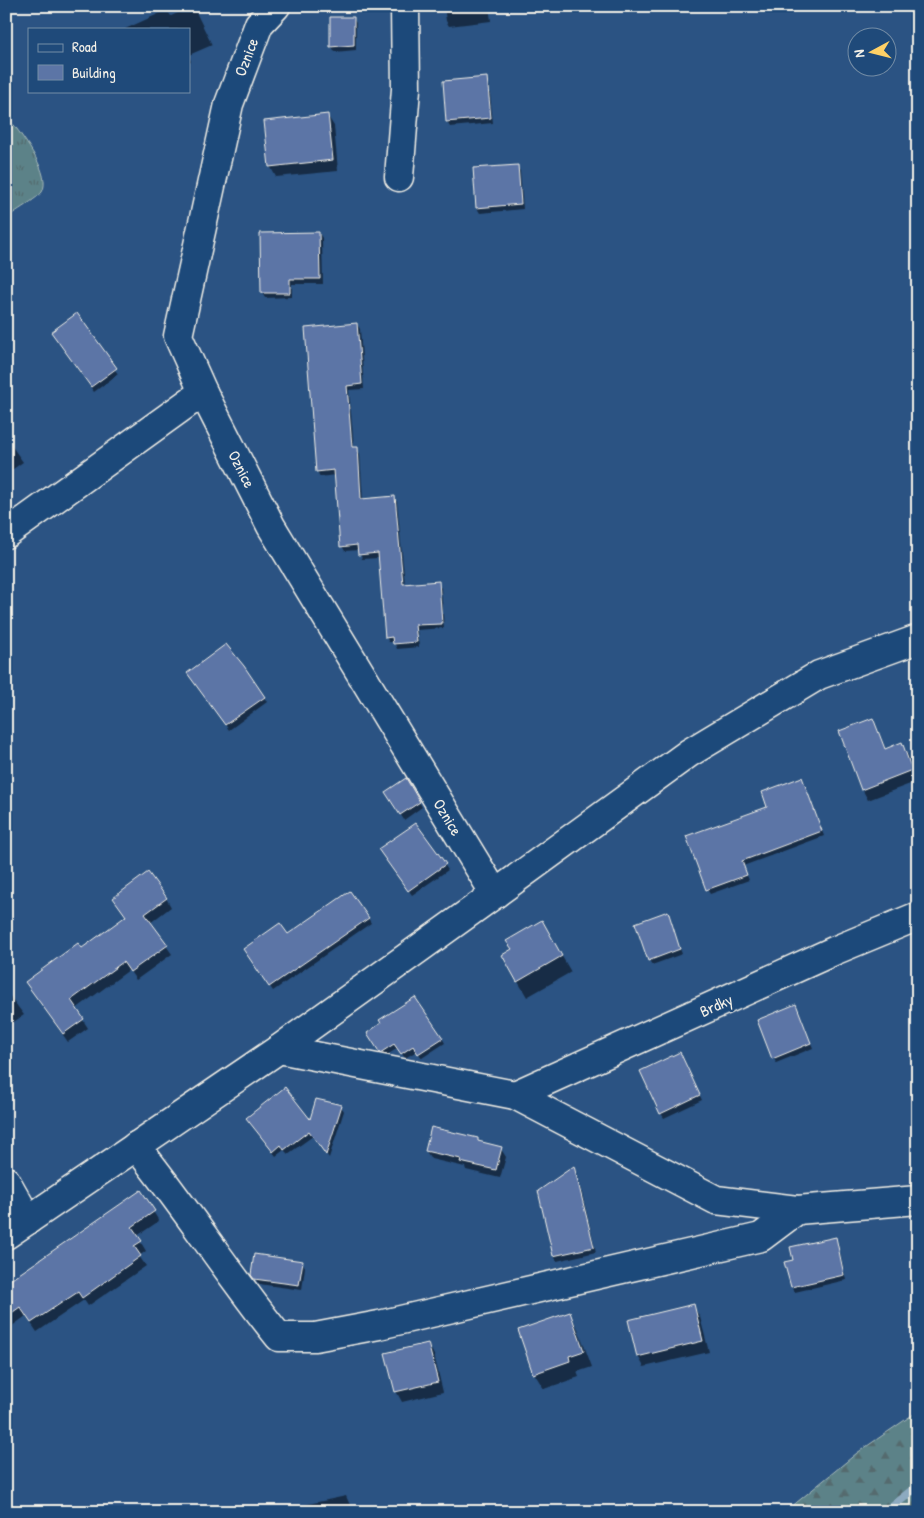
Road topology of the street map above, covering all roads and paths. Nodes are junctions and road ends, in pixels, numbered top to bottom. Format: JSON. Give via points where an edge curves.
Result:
{"nodes":[{"id":1,"x":276,"y":6,"type":"edge"},
{"id":2,"x":405,"y":6,"type":"edge"},
{"id":3,"x":399,"y":177,"type":"dead end"},
{"id":4,"x":203,"y":392,"type":"junction"},
{"id":5,"x":6,"y":534,"type":"edge"},
{"id":6,"x":918,"y":639,"type":"edge"},
{"id":7,"x":495,"y":894,"type":"junction"},
{"id":8,"x":918,"y":916,"type":"edge"},
{"id":9,"x":279,"y":1049,"type":"junction"},
{"id":10,"x":515,"y":1095,"type":"junction"},
{"id":11,"x":136,"y":1146,"type":"junction"},
{"id":12,"x":6,"y":1181,"type":"edge"},
{"id":13,"x":918,"y":1200,"type":"edge"},
{"id":14,"x":797,"y":1210,"type":"junction"},
{"id":15,"x":17,"y":1227,"type":"edge"}],
"edges":[{"from":1,"to":4,"type":"street","name":"Oznice","via":[[259,24],[229,104],[178,336]]},
{"from":2,"to":3,"type":"street","via":[[406,89]]},
{"from":4,"to":5,"type":"street"},
{"from":4,"to":7,"type":"street","name":"Oznice","via":[[271,526]]},
{"from":6,"to":7,"type":"street","via":[[819,675],[689,752]]},
{"from":7,"to":9,"type":"street"},
{"from":8,"to":10,"type":"street","name":"Brdky"},
{"from":9,"to":10,"type":"street"},
{"from":9,"to":11,"type":"street"},
{"from":10,"to":14,"type":"street","via":[[716,1200]]},
{"from":11,"to":14,"type":"street","via":[[279,1337],[314,1337],[378,1324],[761,1237]]},
{"from":11,"to":15,"type":"street"},
{"from":12,"to":15,"type":"street"},
{"from":13,"to":14,"type":"street"}]}
